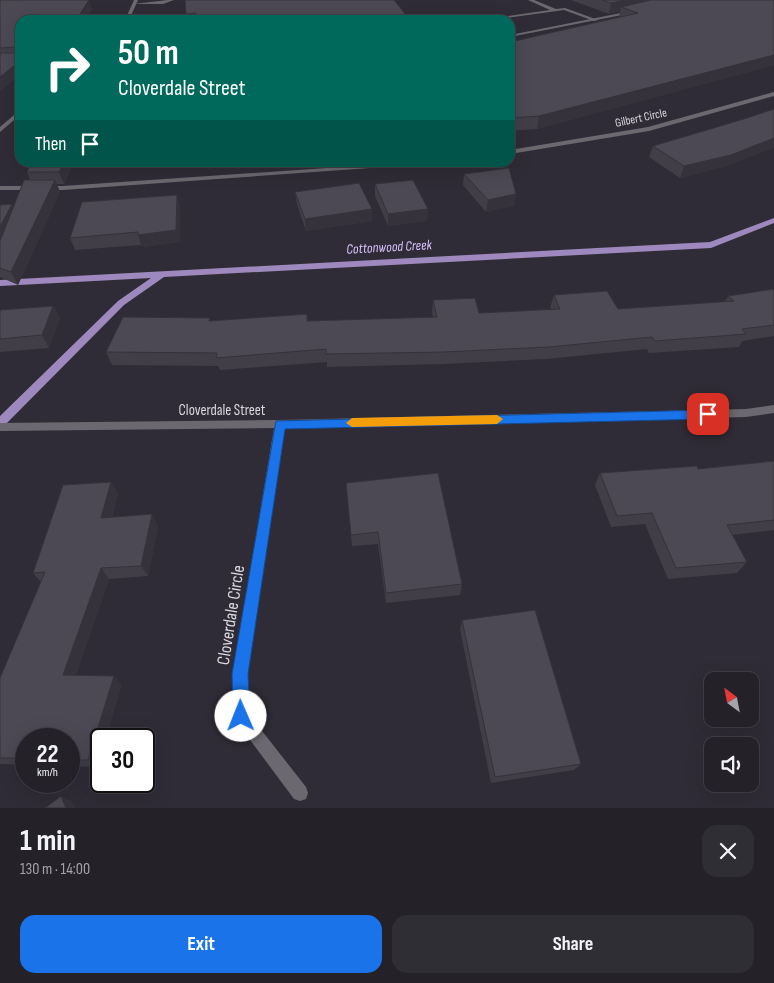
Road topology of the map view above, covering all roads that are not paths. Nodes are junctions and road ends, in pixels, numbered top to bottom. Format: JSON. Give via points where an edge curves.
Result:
{"nodes":[{"id":1,"x":172,"y":0,"type":"edge"},
{"id":2,"x":530,"y":0,"type":"edge"},
{"id":3,"x":135,"y":2,"type":"edge"},
{"id":4,"x":556,"y":10,"type":"junction"},
{"id":5,"x":634,"y":11,"type":"edge"},
{"id":6,"x":129,"y":15,"type":"edge"},
{"id":7,"x":515,"y":15,"type":"edge"},
{"id":8,"x":596,"y":20,"type":"junction"},
{"id":9,"x":515,"y":35,"type":"edge"},
{"id":10,"x":774,"y":94,"type":"edge"},
{"id":11,"x":15,"y":116,"type":"edge"},
{"id":12,"x":0,"y":130,"type":"edge"},
{"id":13,"x":515,"y":151,"type":"edge"},
{"id":14,"x":379,"y":167,"type":"edge"},
{"id":15,"x":0,"y":188,"type":"edge"},
{"id":16,"x":774,"y":409,"type":"edge"},
{"id":17,"x":280,"y":424,"type":"junction"},
{"id":18,"x":0,"y":427,"type":"edge"},
{"id":19,"x":300,"y":793,"type":"dead end"}],
"edges":[{"from":1,"to":3,"type":"street"},
{"from":2,"to":4,"type":"street"},
{"from":3,"to":6,"type":"street"},
{"from":4,"to":7,"type":"street"},
{"from":4,"to":8,"type":"street","via":[[564,9]]},
{"from":5,"to":8,"type":"street"},
{"from":8,"to":9,"type":"street"},
{"from":10,"to":13,"type":"street","name":"Gilbert Circle","via":[[649,129]]},
{"from":11,"to":12,"type":"street"},
{"from":14,"to":15,"type":"street","via":[[73,188]]},
{"from":16,"to":17,"type":"street","name":"Cloverdale Street","via":[[746,413]]},
{"from":17,"to":18,"type":"street","name":"Cloverdale Street"},
{"from":17,"to":19,"type":"street","name":"Cloverdale Circle","via":[[240,674],[241,716]]}]}
